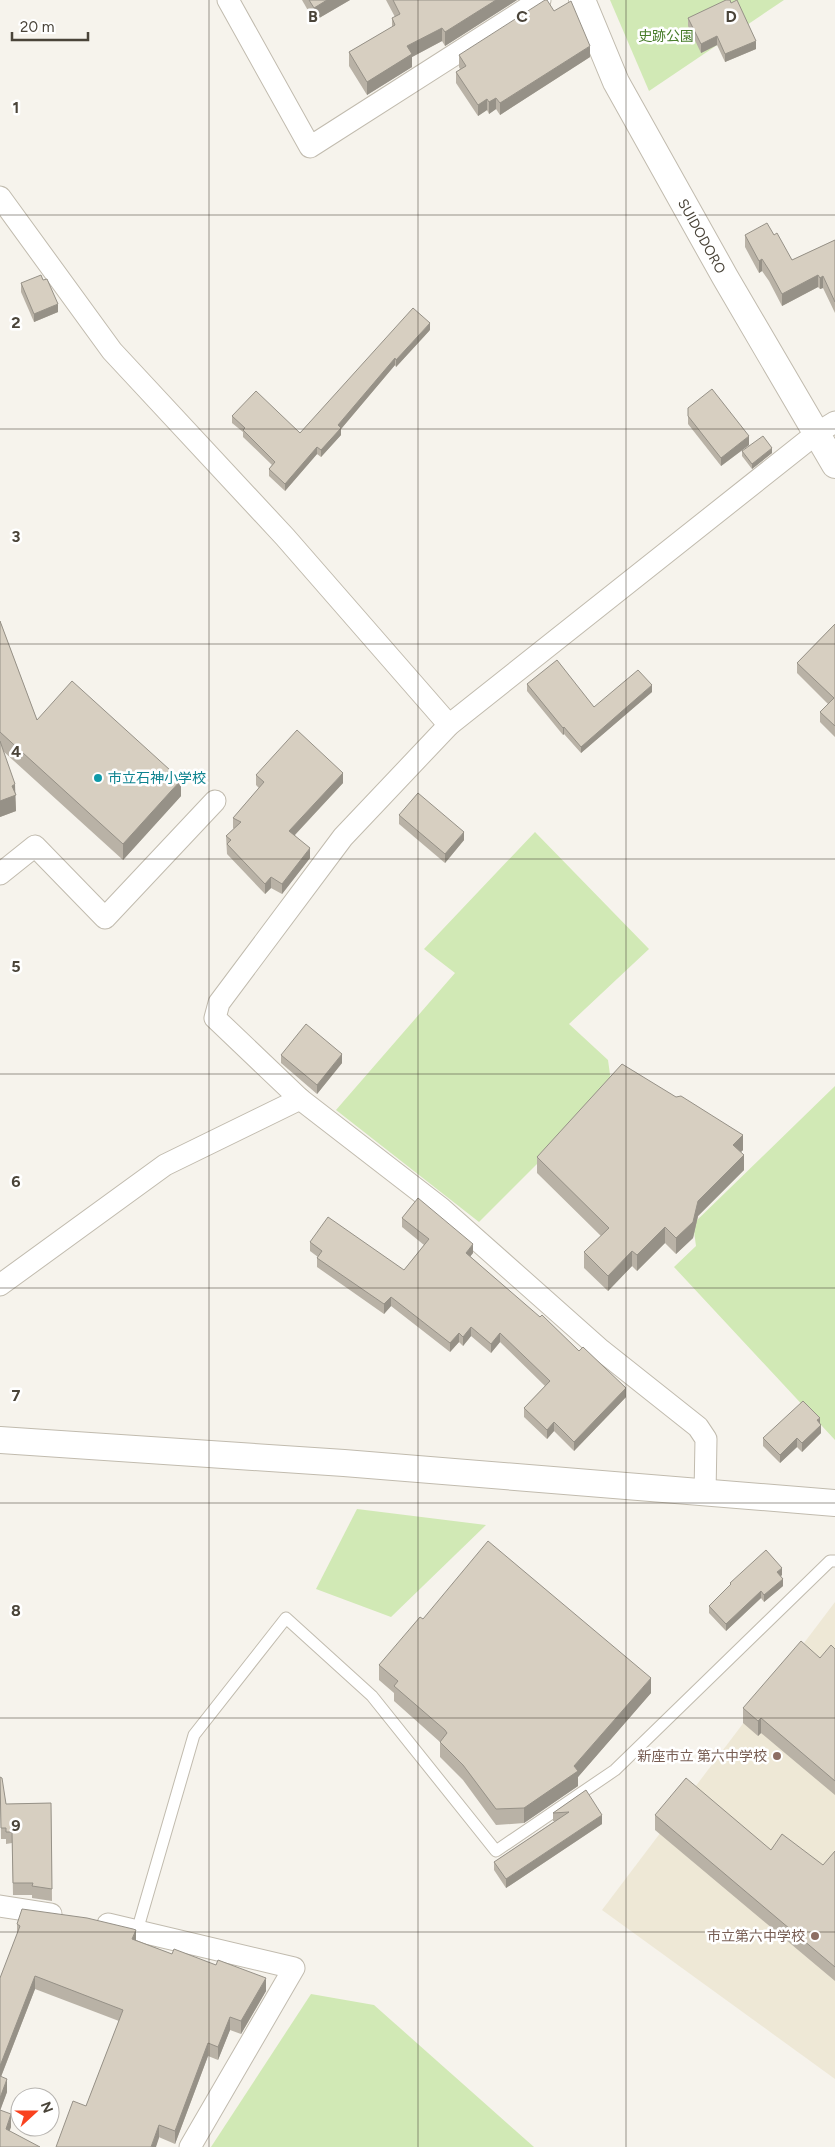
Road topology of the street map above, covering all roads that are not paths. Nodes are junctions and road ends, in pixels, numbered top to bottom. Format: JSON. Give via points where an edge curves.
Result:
{"nodes":[{"id":1,"x":228,"y":0,"type":"edge"},
{"id":2,"x":540,"y":0,"type":"edge"},
{"id":3,"x":582,"y":0,"type":"edge"},
{"id":4,"x":0,"y":197,"type":"edge"},
{"id":5,"x":826,"y":428,"type":"edge"},
{"id":6,"x":835,"y":465,"type":"edge"},
{"id":7,"x":449,"y":725,"type":"junction"},
{"id":8,"x":214,"y":801,"type":"dead end"},
{"id":9,"x":0,"y":874,"type":"edge"},
{"id":10,"x":300,"y":1099,"type":"junction"},
{"id":11,"x":0,"y":1285,"type":"edge"},
{"id":12,"x":0,"y":1440,"type":"edge"},
{"id":13,"x":705,"y":1494,"type":"junction"},
{"id":14,"x":835,"y":1503,"type":"edge"},
{"id":15,"x":835,"y":1561,"type":"edge"},
{"id":16,"x":0,"y":1906,"type":"edge"},
{"id":17,"x":137,"y":1931,"type":"junction"},
{"id":18,"x":190,"y":2147,"type":"edge"}],
"edges":[{"from":1,"to":2,"type":"street","via":[[310,146]]},
{"from":3,"to":5,"type":"street","name":"SUIDODORO","via":[[616,82],[725,277]]},
{"from":4,"to":7,"type":"street","via":[[112,352],[285,537]]},
{"from":5,"to":6,"type":"street","name":"SUIDODORO"},
{"from":5,"to":7,"type":"street"},
{"from":7,"to":10,"type":"street","via":[[343,837],[219,1004],[215,1018]]},
{"from":8,"to":9,"type":"street","via":[[104,918],[35,846]]},
{"from":10,"to":11,"type":"street","via":[[165,1165]]},
{"from":10,"to":13,"type":"street","via":[[441,1208],[601,1350],[698,1427],[706,1439]]},
{"from":12,"to":13,"type":"street","via":[[344,1463]]},
{"from":13,"to":14,"type":"street"},
{"from":15,"to":17,"type":"lane","via":[[830,1561],[615,1770],[496,1851],[372,1696],[286,1618],[194,1735]]},
{"from":16,"to":17,"type":"street","via":[[80,1918]]},
{"from":17,"to":18,"type":"street","via":[[294,1968]]}]}
